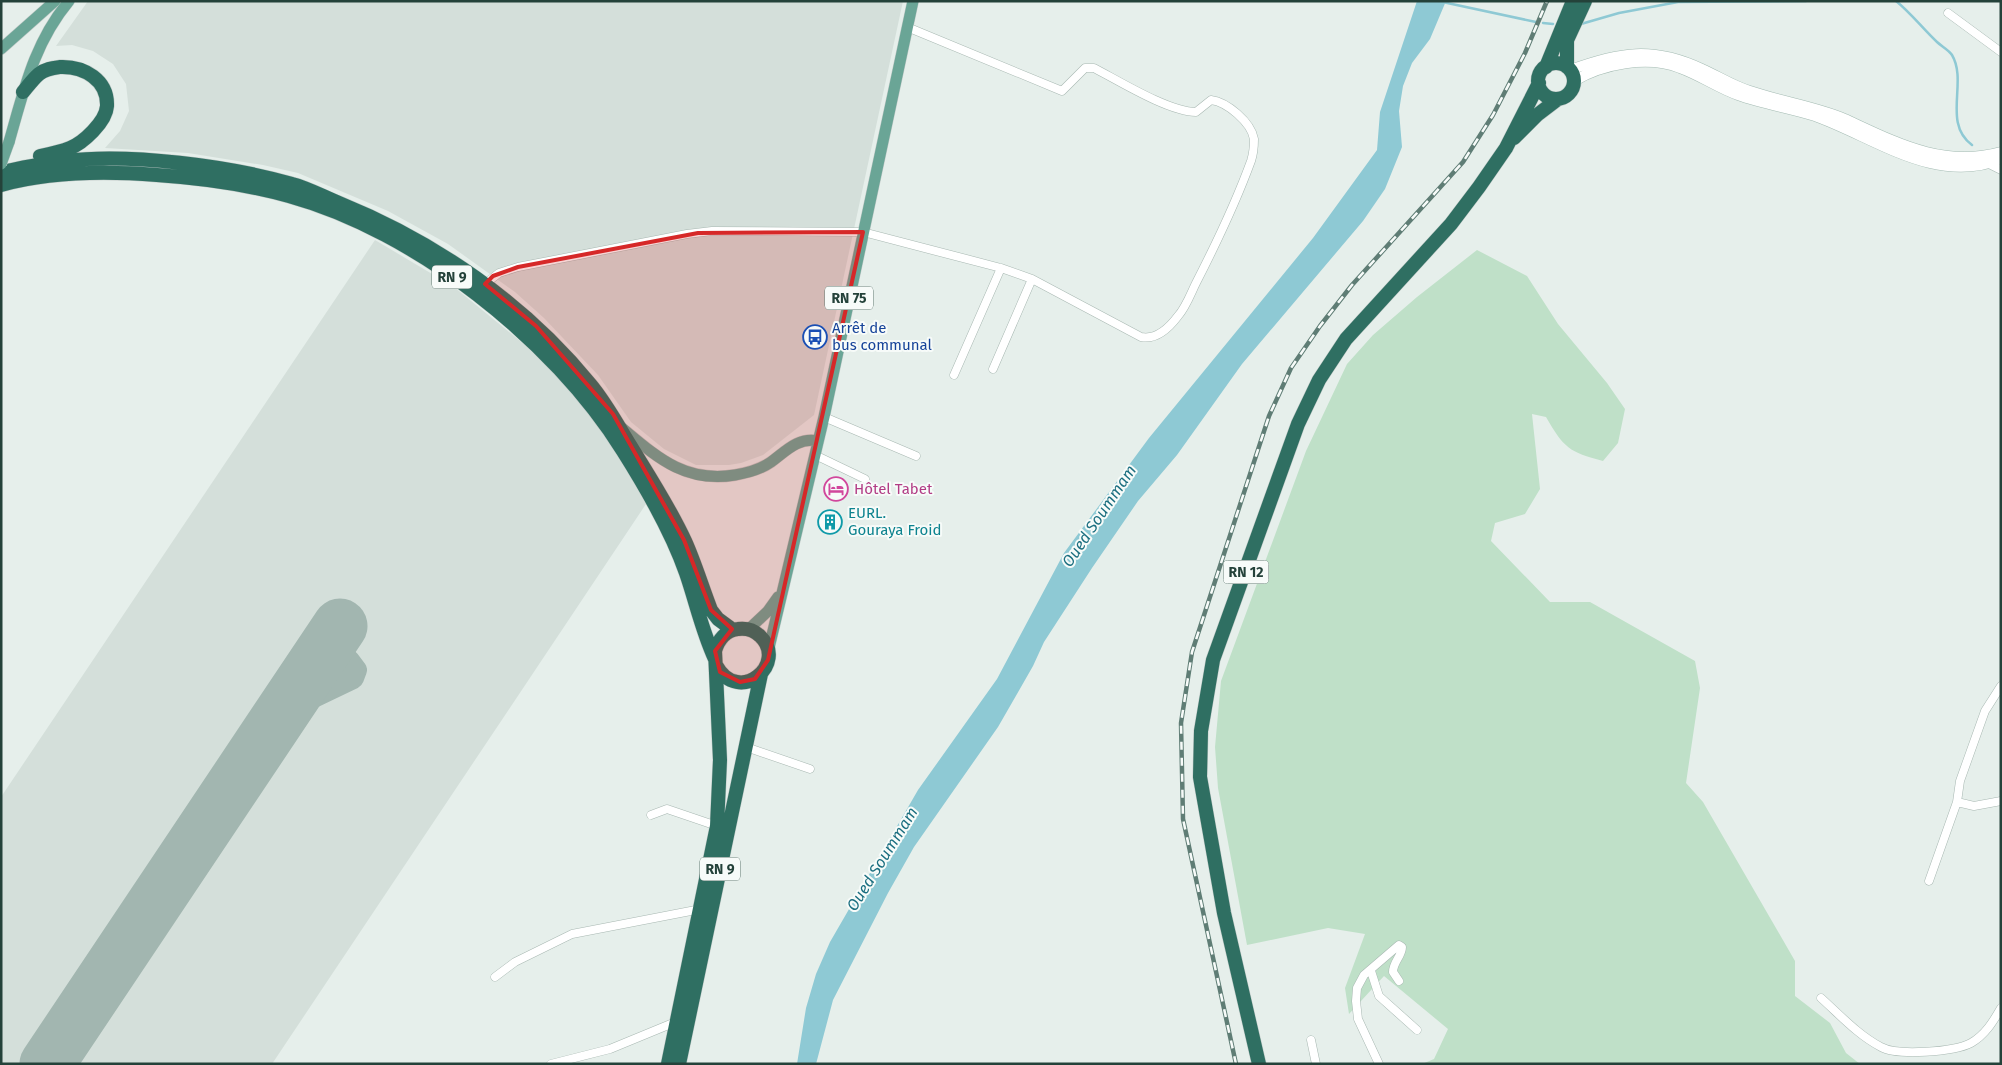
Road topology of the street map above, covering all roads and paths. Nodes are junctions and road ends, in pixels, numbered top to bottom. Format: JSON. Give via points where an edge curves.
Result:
{"nodes":[{"id":1,"x":55,"y":1,"type":"edge"},
{"id":2,"x":69,"y":1,"type":"edge"},
{"id":3,"x":913,"y":1,"type":"edge"},
{"id":4,"x":1573,"y":1,"type":"edge"},
{"id":5,"x":1584,"y":1,"type":"edge"},
{"id":6,"x":1948,"y":13,"type":"dead end"},
{"id":7,"x":907,"y":27,"type":"junction"},
{"id":8,"x":1,"y":49,"type":"edge"},
{"id":9,"x":2001,"y":52,"type":"edge"},
{"id":10,"x":1546,"y":67,"type":"junction"},
{"id":11,"x":1570,"y":72,"type":"junction"},
{"id":12,"x":1538,"y":83,"type":"junction"},
{"id":13,"x":24,"y":92,"type":"junction"},
{"id":14,"x":1558,"y":99,"type":"junction"},
{"id":15,"x":1506,"y":148,"type":"junction"},
{"id":16,"x":2001,"y":152,"type":"edge"},
{"id":17,"x":2001,"y":160,"type":"edge"},
{"id":18,"x":1989,"y":164,"type":"junction"},
{"id":19,"x":3,"y":169,"type":"edge"},
{"id":20,"x":2001,"y":170,"type":"edge"},
{"id":21,"x":1,"y":185,"type":"edge"},
{"id":22,"x":863,"y":232,"type":"junction"},
{"id":23,"x":1001,"y":268,"type":"junction"},
{"id":24,"x":1032,"y":280,"type":"junction"},
{"id":25,"x":485,"y":284,"type":"junction"},
{"id":26,"x":993,"y":370,"type":"dead end"},
{"id":27,"x":954,"y":375,"type":"dead end"},
{"id":28,"x":824,"y":417,"type":"junction"},
{"id":29,"x":620,"y":426,"type":"junction"},
{"id":30,"x":818,"y":441,"type":"junction"},
{"id":31,"x":815,"y":455,"type":"junction"},
{"id":32,"x":916,"y":456,"type":"dead end"},
{"id":33,"x":865,"y":479,"type":"dead end"},
{"id":34,"x":780,"y":594,"type":"junction"},
{"id":35,"x":733,"y":630,"type":"junction"},
{"id":36,"x":749,"y":630,"type":"junction"},
{"id":37,"x":768,"y":652,"type":"junction"},
{"id":38,"x":716,"y":662,"type":"junction"},
{"id":39,"x":761,"y":674,"type":"junction"},
{"id":40,"x":2001,"y":686,"type":"edge"},
{"id":41,"x":746,"y":747,"type":"junction"},
{"id":42,"x":810,"y":769,"type":"dead end"},
{"id":43,"x":2001,"y":801,"type":"edge"},
{"id":44,"x":1957,"y":802,"type":"junction"},
{"id":45,"x":651,"y":814,"type":"dead end"},
{"id":46,"x":717,"y":826,"type":"junction"},
{"id":47,"x":1929,"y":880,"type":"dead end"},
{"id":48,"x":701,"y":909,"type":"junction"},
{"id":49,"x":1371,"y":971,"type":"junction"},
{"id":50,"x":495,"y":977,"type":"dead end"},
{"id":51,"x":1399,"y":981,"type":"dead end"},
{"id":52,"x":1821,"y":998,"type":"dead end"},
{"id":53,"x":2001,"y":1008,"type":"edge"},
{"id":54,"x":678,"y":1021,"type":"junction"},
{"id":55,"x":1417,"y":1030,"type":"dead end"},
{"id":56,"x":1312,"y":1040,"type":"dead end"},
{"id":57,"x":551,"y":1064,"type":"edge"},
{"id":58,"x":668,"y":1064,"type":"edge"},
{"id":59,"x":680,"y":1064,"type":"edge"},
{"id":60,"x":1258,"y":1064,"type":"edge"},
{"id":61,"x":1316,"y":1064,"type":"edge"},
{"id":62,"x":1379,"y":1064,"type":"edge"}],
"edges":[{"from":1,"to":8,"type":"main road"},
{"from":2,"to":13,"type":"main road","via":[[44,36]]},
{"from":3,"to":7,"type":"main road","number":"RN 75"},
{"from":4,"to":10,"type":"highway"},
{"from":5,"to":11,"type":"highway","via":[[1567,40]]},
{"from":6,"to":9,"type":"street"},
{"from":7,"to":22,"type":"main road","number":"RN 75"},
{"from":7,"to":24,"type":"street","via":[[1062,91],[1084,68],[1094,68],[1154,99],[1188,112],[1196,112],[1210,100],[1217,100],[1250,128],[1254,138],[1252,159],[1208,260],[1179,316],[1160,333],[1150,339],[1141,337]]},
{"from":10,"to":11,"type":"highway","via":[[1554,64]]},
{"from":10,"to":12,"type":"highway"},
{"from":11,"to":14,"type":"highway","via":[[1570,93]]},
{"from":11,"to":16,"type":"street","via":[[1612,56],[1669,56],[1750,91],[1818,108],[1892,142],[1920,151],[1969,158]]},
{"from":11,"to":18,"type":"street","via":[[1622,63],[1671,65],[1737,95],[1814,116],[1904,155],[1962,168]]},
{"from":12,"to":14,"type":"highway","via":[[1545,95]]},
{"from":12,"to":15,"type":"highway","number":"RN 12"},
{"from":13,"to":19,"type":"main road","bridge":true},
{"from":13,"to":19,"type":"highway","via":[[39,74],[52,68],[70,67],[84,70],[98,79],[105,92],[107,108],[102,119],[71,148]]},
{"from":14,"to":15,"type":"highway","number":"RN 12","via":[[1523,128]]},
{"from":15,"to":60,"type":"highway","number":"RN 12","via":[[1451,224],[1370,310],[1319,380],[1298,424],[1213,660],[1201,731],[1201,785],[1224,913]]},
{"from":17,"to":18,"type":"street"},
{"from":18,"to":20,"type":"street"},
{"from":19,"to":25,"type":"highway","number":"RN 9","via":[[66,160],[126,160],[187,164],[294,184],[382,221],[442,254]]},
{"from":21,"to":38,"type":"highway","number":"RN 9","via":[[67,174],[124,172],[192,177],[256,187],[346,216],[440,269],[528,337],[576,386],[610,432],[670,532]]},
{"from":22,"to":23,"type":"street"},
{"from":22,"to":25,"type":"street","via":[[712,231],[687,234],[518,267],[499,273]]},
{"from":22,"to":28,"type":"main road","number":"RN 75"},
{"from":23,"to":24,"type":"street"},
{"from":23,"to":27,"type":"street"},
{"from":24,"to":26,"type":"street"},
{"from":25,"to":29,"type":"highway","number":"RN 9","via":[[561,351],[589,382]]},
{"from":28,"to":30,"type":"main road","number":"RN 75"},
{"from":28,"to":32,"type":"street"},
{"from":29,"to":30,"type":"main road","via":[[658,458],[703,477],[744,474],[768,464],[799,442]]},
{"from":29,"to":35,"type":"highway","number":"RN 9","via":[[684,540],[711,610]]},
{"from":30,"to":31,"type":"main road","number":"RN 75"},
{"from":31,"to":33,"type":"street"},
{"from":31,"to":34,"type":"main road","number":"RN 75"},
{"from":34,"to":36,"type":"main road","number":"RN 75"},
{"from":34,"to":37,"type":"main road","number":"RN 75"},
{"from":35,"to":36,"type":"highway"},
{"from":35,"to":38,"type":"highway","via":[[717,644]]},
{"from":36,"to":37,"type":"highway","via":[[762,638]]},
{"from":37,"to":39,"type":"highway"},
{"from":38,"to":39,"type":"highway","via":[[720,672],[732,681],[747,682]]},
{"from":38,"to":46,"type":"highway","number":"RN 9","via":[[720,760]]},
{"from":39,"to":41,"type":"highway","number":"RN 9"},
{"from":40,"to":44,"type":"street","via":[[1985,711],[1960,781]]},
{"from":41,"to":42,"type":"street"},
{"from":41,"to":59,"type":"highway","number":"RN 9"},
{"from":43,"to":44,"type":"street","via":[[1974,806]]},
{"from":44,"to":47,"type":"street"},
{"from":45,"to":46,"type":"street","via":[[667,809]]},
{"from":46,"to":48,"type":"highway","number":"RN 9"},
{"from":48,"to":50,"type":"street","via":[[572,934],[515,962]]},
{"from":48,"to":54,"type":"highway","number":"RN 9"},
{"from":49,"to":51,"type":"street","via":[[1400,946],[1402,953],[1393,967],[1394,976]]},
{"from":49,"to":55,"type":"street","via":[[1379,996]]},
{"from":49,"to":62,"type":"street","via":[[1360,980],[1356,1010]]},
{"from":52,"to":53,"type":"street","via":[[1863,1036],[1891,1052],[1956,1048],[1970,1044],[1983,1034]]},
{"from":54,"to":57,"type":"street","via":[[610,1049]]},
{"from":54,"to":58,"type":"highway","number":"RN 9"},
{"from":56,"to":61,"type":"street"}]}
